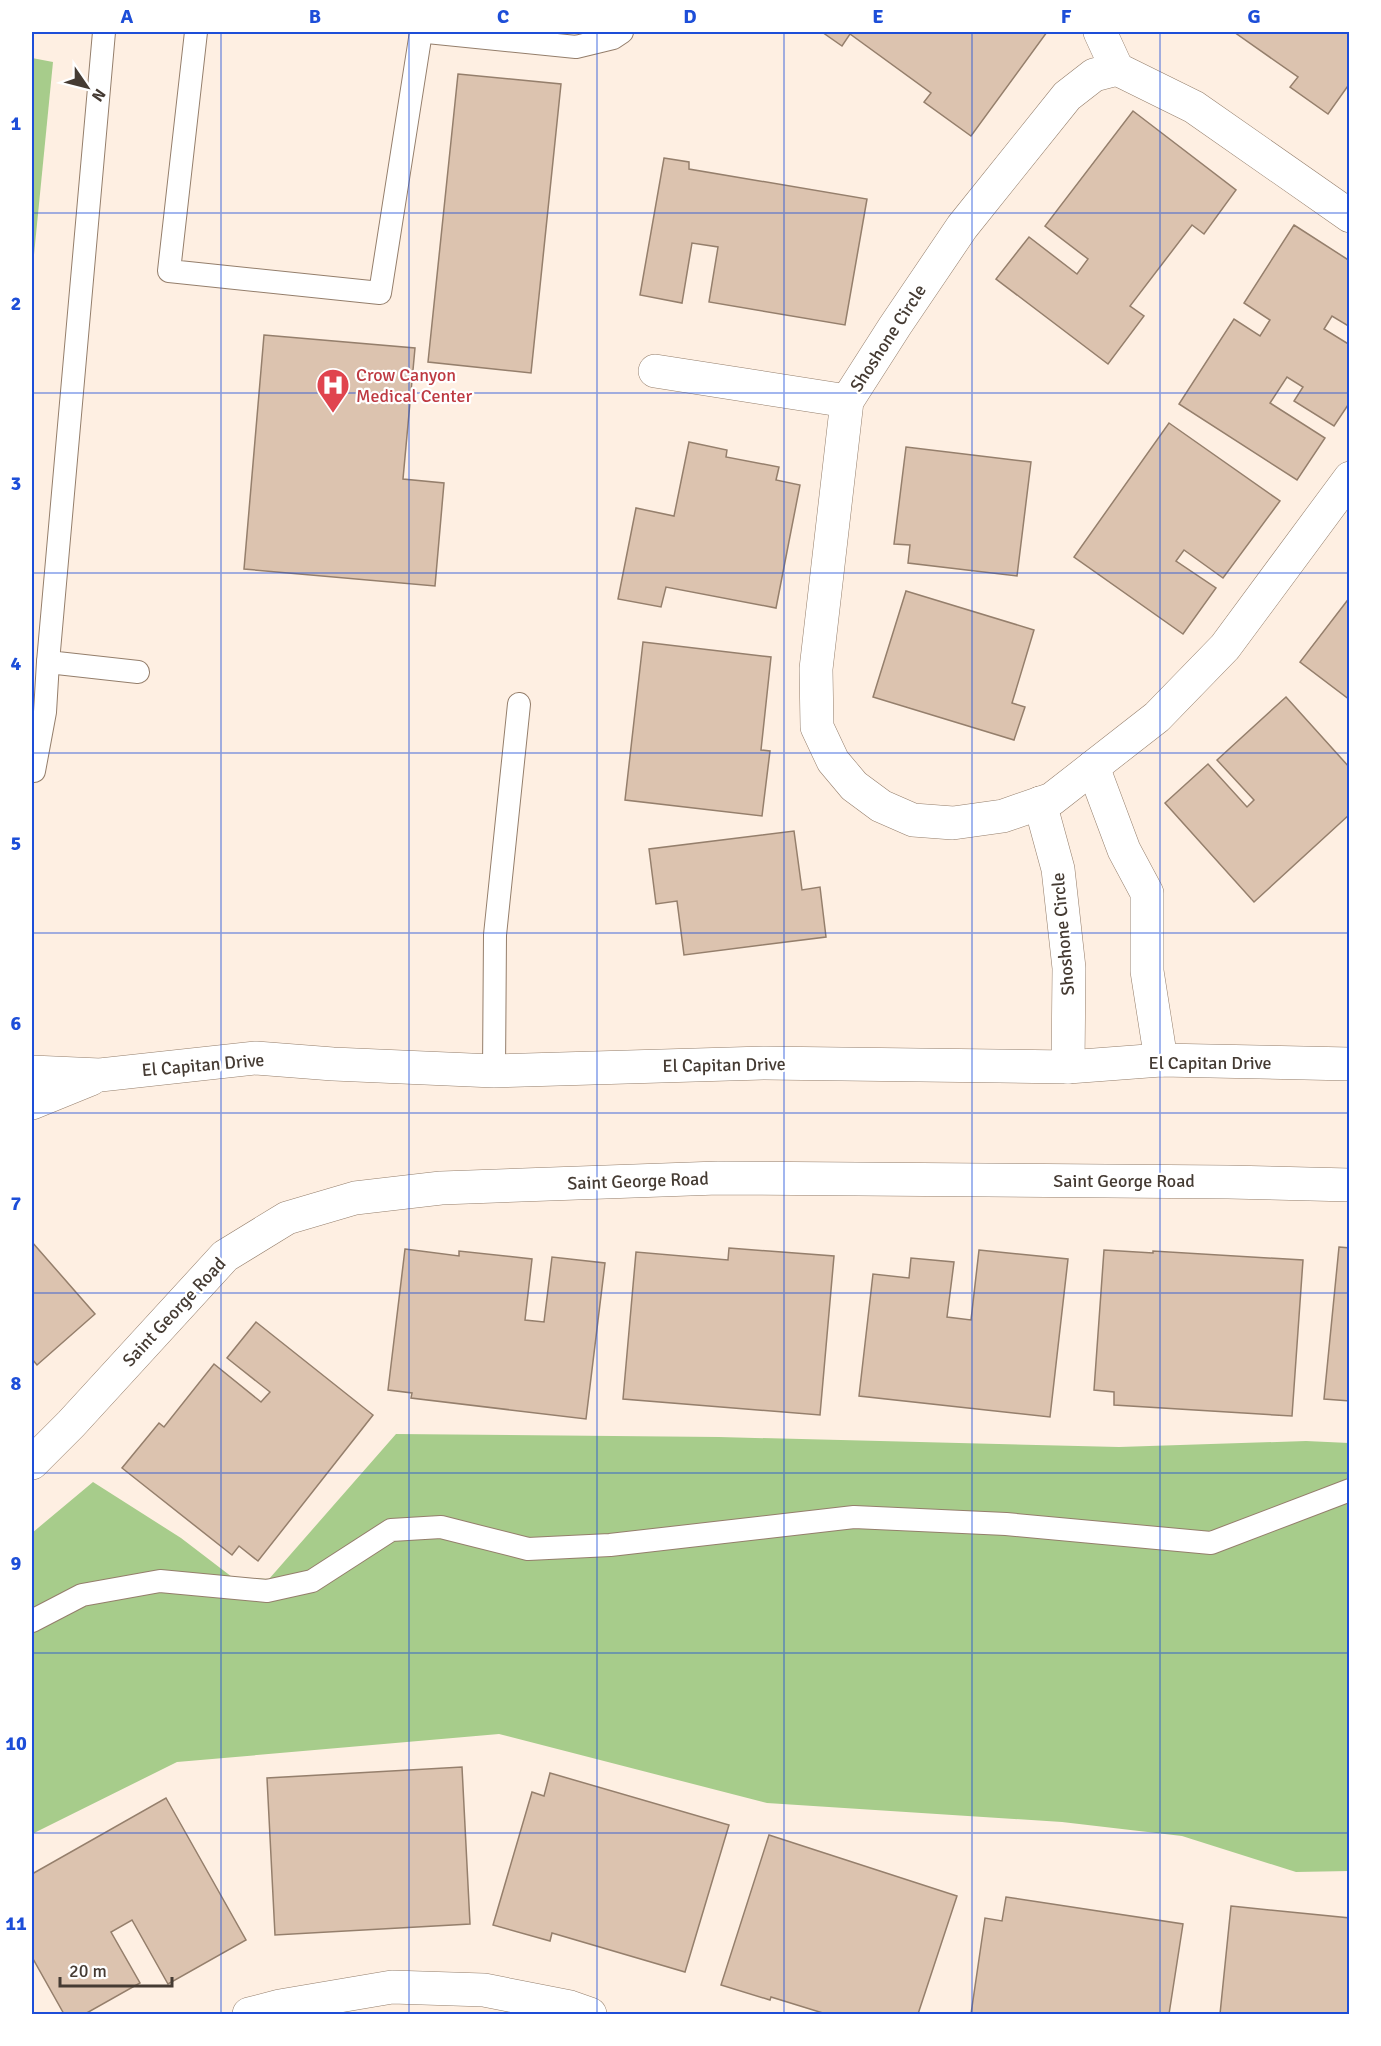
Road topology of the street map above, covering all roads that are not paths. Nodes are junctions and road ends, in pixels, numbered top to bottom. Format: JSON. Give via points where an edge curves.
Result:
{"nodes":[{"id":1,"x":104,"y":32,"type":"edge"},
{"id":2,"x":195,"y":32,"type":"edge"},
{"id":3,"x":421,"y":32,"type":"edge"},
{"id":4,"x":426,"y":32,"type":"edge"},
{"id":5,"x":622,"y":32,"type":"edge"},
{"id":6,"x":1100,"y":32,"type":"edge"},
{"id":7,"x":1117,"y":69,"type":"junction"},
{"id":8,"x":1350,"y":216,"type":"edge"},
{"id":9,"x":655,"y":371,"type":"dead end"},
{"id":10,"x":847,"y":401,"type":"junction"},
{"id":11,"x":1350,"y":478,"type":"edge"},
{"id":12,"x":48,"y":662,"type":"junction"},
{"id":13,"x":138,"y":672,"type":"dead end"},
{"id":14,"x":519,"y":704,"type":"dead end"},
{"id":15,"x":1093,"y":767,"type":"junction"},
{"id":16,"x":34,"y":771,"type":"dead end"},
{"id":17,"x":1040,"y":803,"type":"junction"},
{"id":18,"x":1161,"y":1060,"type":"junction"},
{"id":19,"x":1350,"y":1064,"type":"edge"},
{"id":20,"x":1068,"y":1067,"type":"junction"},
{"id":21,"x":494,"y":1071,"type":"junction"},
{"id":22,"x":32,"y":1072,"type":"edge"},
{"id":23,"x":100,"y":1075,"type":"junction"},
{"id":24,"x":32,"y":1103,"type":"edge"},
{"id":25,"x":1350,"y":1185,"type":"edge"},
{"id":26,"x":32,"y":1463,"type":"edge"},
{"id":27,"x":1350,"y":1490,"type":"edge"},
{"id":28,"x":32,"y":1621,"type":"edge"},
{"id":29,"x":249,"y":2014,"type":"edge"},
{"id":30,"x":590,"y":2014,"type":"edge"}],
"edges":[{"from":1,"to":12,"type":"lane"},
{"from":2,"to":3,"type":"lane","via":[[169,271],[380,293]]},
{"from":4,"to":5,"type":"lane","via":[[576,47]]},
{"from":6,"to":7,"type":"street"},
{"from":7,"to":8,"type":"street","via":[[1194,107]]},
{"from":7,"to":10,"type":"street","name":"Shoshone Circle","via":[[1094,75],[1067,96],[962,227]]},
{"from":9,"to":10,"type":"street"},
{"from":10,"to":17,"type":"street","name":"Shoshone Circle","via":[[816,669],[817,727],[833,761],[854,786],[881,806],[914,820],[953,823],[1003,816]]},
{"from":11,"to":15,"type":"street","name":"Shoshone Circle","via":[[1225,647],[1157,717]]},
{"from":12,"to":13,"type":"lane"},
{"from":12,"to":16,"type":"lane","via":[[45,712]]},
{"from":14,"to":21,"type":"lane","via":[[495,935]]},
{"from":15,"to":17,"type":"street","name":"Shoshone Circle","via":[[1052,799]]},
{"from":15,"to":18,"type":"street","via":[[1124,850],[1148,893],[1147,971]]},
{"from":17,"to":20,"type":"street","name":"Shoshone Circle","via":[[1058,870],[1069,968]]},
{"from":18,"to":19,"type":"street","name":"El Capitan Drive"},
{"from":18,"to":20,"type":"street","name":"El Capitan Drive"},
{"from":20,"to":21,"type":"street","name":"El Capitan Drive","via":[[764,1063]]},
{"from":21,"to":23,"type":"street","name":"El Capitan Drive","via":[[256,1058]]},
{"from":22,"to":23,"type":"street","name":"El Capitan Drive"},
{"from":23,"to":24,"type":"street","name":"El Capitan Drive"},
{"from":25,"to":26,"type":"street","name":"Saint George Road","via":[[718,1178],[441,1188],[355,1198],[287,1218],[225,1256]]},
{"from":27,"to":28,"type":"lane","via":[[1211,1543],[1006,1524],[854,1517],[610,1545],[528,1549],[441,1527],[390,1530],[312,1581],[267,1591],[160,1581],[82,1595]]},
{"from":29,"to":30,"type":"street","via":[[392,1987],[484,1990]]}]}
